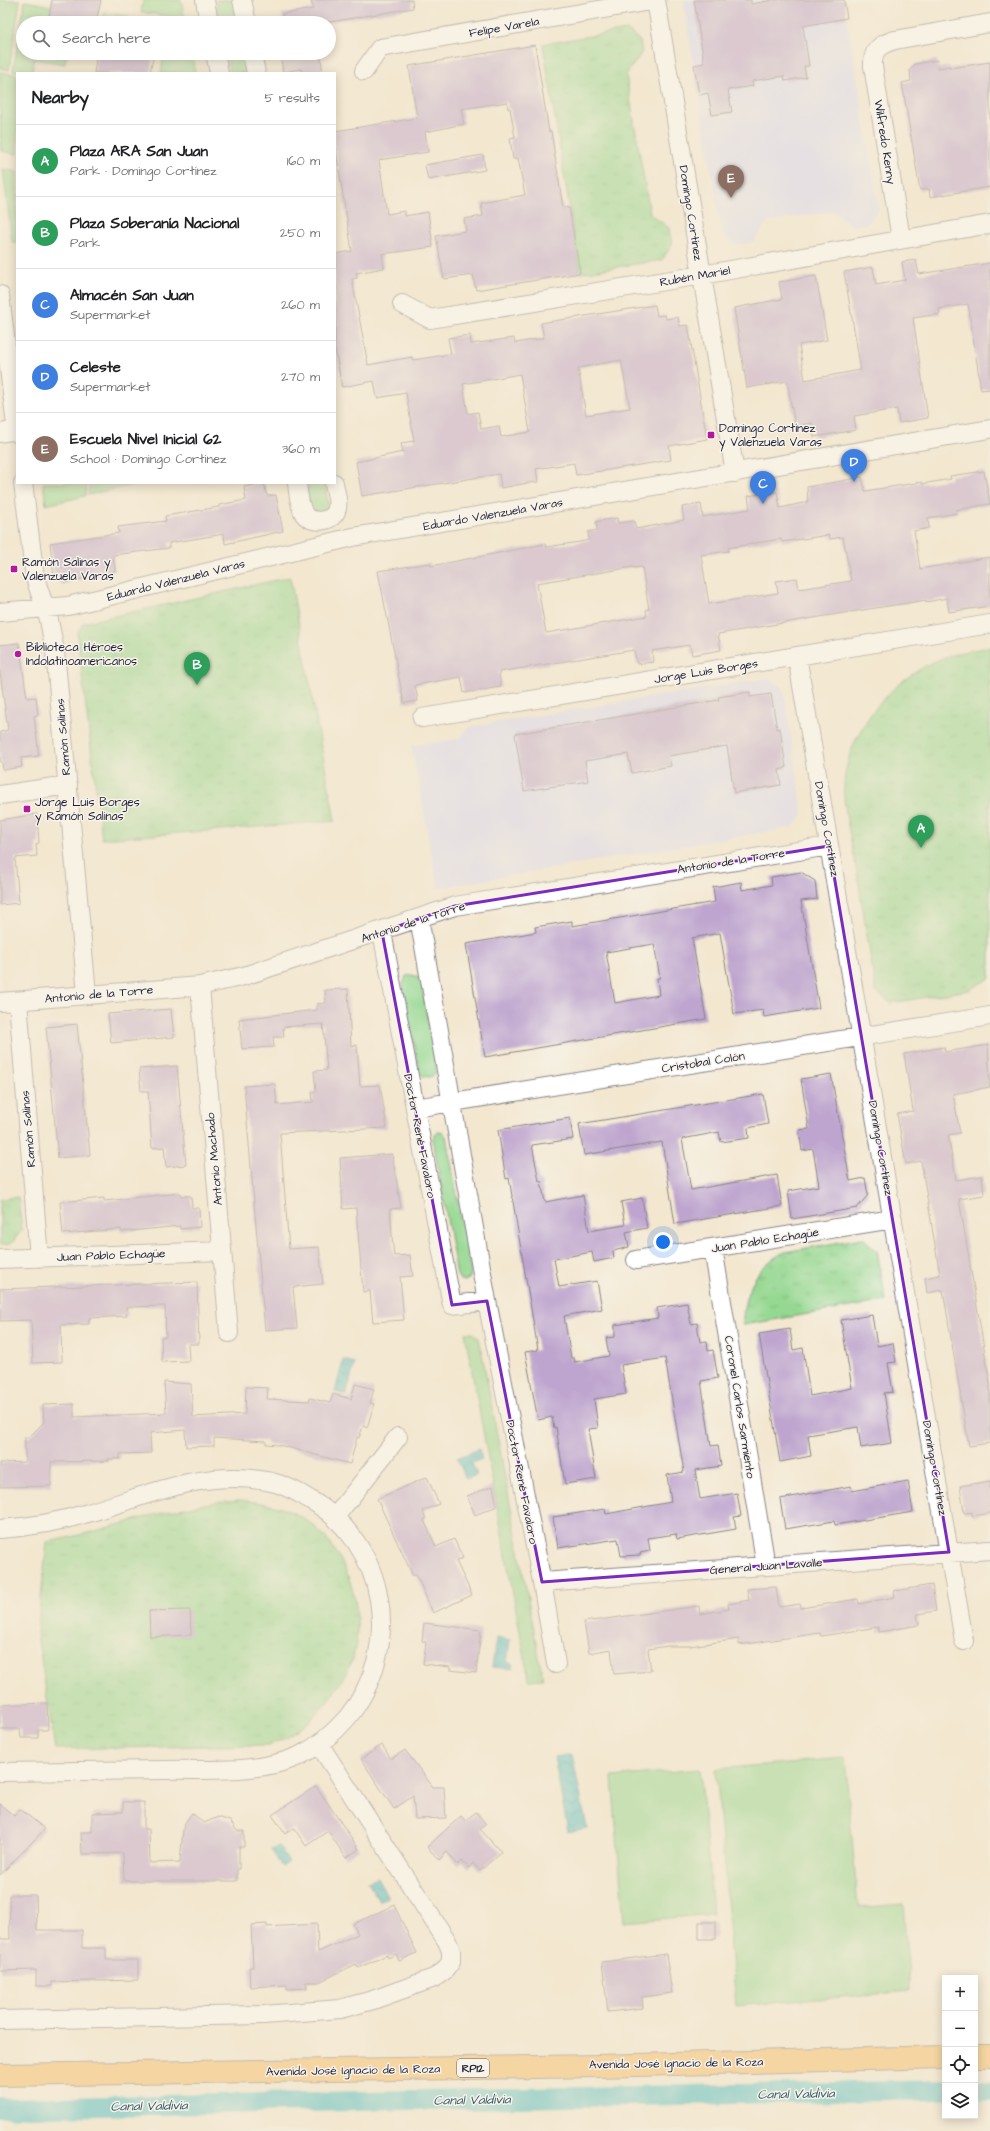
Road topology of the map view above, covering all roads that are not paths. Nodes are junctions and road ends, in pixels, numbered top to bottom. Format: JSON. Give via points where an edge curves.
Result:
{"nodes":[{"id":1,"x":205,"y":0,"type":"edge"},
{"id":2,"x":242,"y":0,"type":"edge"},
{"id":3,"x":656,"y":0,"type":"edge"},
{"id":4,"x":208,"y":16,"type":"edge"},
{"id":5,"x":245,"y":16,"type":"edge"},
{"id":6,"x":990,"y":23,"type":"edge"},
{"id":7,"x":216,"y":60,"type":"edge"},
{"id":8,"x":253,"y":60,"type":"edge"},
{"id":9,"x":364,"y":71,"type":"dead end"},
{"id":10,"x":219,"y":72,"type":"edge"},
{"id":11,"x":256,"y":72,"type":"edge"},
{"id":12,"x":990,"y":224,"type":"edge"},
{"id":13,"x":901,"y":239,"type":"junction"},
{"id":14,"x":702,"y":275,"type":"junction"},
{"id":15,"x":0,"y":295,"type":"edge"},
{"id":16,"x":402,"y":304,"type":"dead end"},
{"id":17,"x":16,"y":424,"type":"edge"},
{"id":18,"x":990,"y":429,"type":"edge"},
{"id":19,"x":16,"y":432,"type":"edge"},
{"id":20,"x":0,"y":433,"type":"edge"},
{"id":21,"x":735,"y":473,"type":"junction"},
{"id":22,"x":23,"y":484,"type":"edge"},
{"id":23,"x":297,"y":484,"type":"edge"},
{"id":24,"x":334,"y":484,"type":"edge"},
{"id":25,"x":322,"y":520,"type":"junction"},
{"id":26,"x":327,"y":544,"type":"junction"},
{"id":27,"x":45,"y":609,"type":"junction"},
{"id":28,"x":0,"y":612,"type":"edge"},
{"id":29,"x":990,"y":624,"type":"edge"},
{"id":30,"x":797,"y":656,"type":"junction"},
{"id":31,"x":422,"y":718,"type":"dead end"},
{"id":32,"x":68,"y":785,"type":"junction"},
{"id":33,"x":0,"y":795,"type":"edge"},
{"id":34,"x":829,"y":846,"type":"junction"},
{"id":35,"x":419,"y":918,"type":"junction"},
{"id":36,"x":382,"y":932,"type":"junction"},
{"id":37,"x":200,"y":986,"type":"junction"},
{"id":38,"x":87,"y":994,"type":"junction"},
{"id":39,"x":18,"y":1001,"type":"junction"},
{"id":40,"x":0,"y":1002,"type":"edge"},
{"id":41,"x":990,"y":1016,"type":"edge"},
{"id":42,"x":862,"y":1036,"type":"junction"},
{"id":43,"x":452,"y":1103,"type":"junction"},
{"id":44,"x":415,"y":1108,"type":"junction"},
{"id":45,"x":892,"y":1219,"type":"junction"},
{"id":46,"x":713,"y":1248,"type":"junction"},
{"id":47,"x":222,"y":1251,"type":"junction"},
{"id":48,"x":39,"y":1258,"type":"junction"},
{"id":49,"x":0,"y":1259,"type":"edge"},
{"id":50,"x":636,"y":1260,"type":"dead end"},
{"id":51,"x":487,"y":1301,"type":"junction"},
{"id":52,"x":229,"y":1333,"type":"dead end"},
{"id":53,"x":398,"y":1438,"type":"dead end"},
{"id":54,"x":335,"y":1517,"type":"junction"},
{"id":55,"x":0,"y":1529,"type":"edge"},
{"id":56,"x":990,"y":1550,"type":"edge"},
{"id":57,"x":949,"y":1552,"type":"junction"},
{"id":58,"x":766,"y":1566,"type":"junction"},
{"id":59,"x":542,"y":1582,"type":"junction"},
{"id":60,"x":964,"y":1640,"type":"dead end"},
{"id":61,"x":556,"y":1664,"type":"dead end"},
{"id":62,"x":319,"y":1744,"type":"junction"},
{"id":63,"x":0,"y":1772,"type":"edge"},
{"id":64,"x":0,"y":2020,"type":"edge"},
{"id":65,"x":978,"y":2056,"type":"edge"},
{"id":66,"x":990,"y":2056,"type":"edge"},
{"id":67,"x":942,"y":2057,"type":"edge"},
{"id":68,"x":0,"y":2075,"type":"edge"}],
"edges":[{"from":1,"to":4,"type":"street"},
{"from":2,"to":5,"type":"street"},
{"from":3,"to":9,"type":"street","name":"Felipe Varela","via":[[380,48]]},
{"from":3,"to":14,"type":"street","name":"Domingo Cortínez"},
{"from":6,"to":13,"type":"street","name":"Wilfredo Kenny","via":[[895,40],[878,47],[872,58]]},
{"from":7,"to":10,"type":"street"},
{"from":8,"to":11,"type":"street"},
{"from":12,"to":13,"type":"street","name":"Rubén Mariel"},
{"from":13,"to":14,"type":"street","name":"Rubén Mariel"},
{"from":14,"to":16,"type":"street","name":"Rubén Mariel","via":[[430,319]]},
{"from":14,"to":21,"type":"street","name":"Domingo Cortínez"},
{"from":15,"to":17,"type":"street"},
{"from":18,"to":21,"type":"street","name":"Eduardo Valenzuela Varas"},
{"from":19,"to":20,"type":"street"},
{"from":21,"to":26,"type":"street","name":"Eduardo Valenzuela Varas","via":[[353,537]]},
{"from":22,"to":27,"type":"street","name":"Ramón Salinas","via":[[35,578]]},
{"from":23,"to":25,"type":"street","via":[[304,514],[311,520]]},
{"from":24,"to":25,"type":"street","via":[[338,507],[332,517]]},
{"from":25,"to":26,"type":"street"},
{"from":26,"to":27,"type":"street","name":"Eduardo Valenzuela Varas","via":[[68,606]]},
{"from":27,"to":28,"type":"street","name":"Eduardo Valenzuela Varas","via":[[26,608]]},
{"from":27,"to":32,"type":"street","name":"Ramón Salinas","via":[[55,651]]},
{"from":29,"to":30,"type":"street","name":"Jorge Luis Borges"},
{"from":30,"to":31,"type":"street","name":"Jorge Luis Borges"},
{"from":30,"to":34,"type":"street","name":"Domingo Cortínez"},
{"from":32,"to":33,"type":"street"},
{"from":32,"to":38,"type":"street","name":"Ramón Salinas"},
{"from":34,"to":35,"type":"street","name":"Antonio de la Torre","via":[[455,906]]},
{"from":34,"to":42,"type":"street","name":"Domingo Cortínez"},
{"from":35,"to":36,"type":"street","name":"Antonio de la Torre"},
{"from":35,"to":43,"type":"street","name":"Doctor René Favaloro"},
{"from":36,"to":37,"type":"street","name":"Antonio de la Torre","via":[[244,976]]},
{"from":36,"to":44,"type":"street","name":"Doctor René Favaloro"},
{"from":37,"to":38,"type":"street","name":"Antonio de la Torre"},
{"from":37,"to":47,"type":"street","name":"Antonio Machado"},
{"from":38,"to":39,"type":"street","name":"Antonio de la Torre"},
{"from":39,"to":40,"type":"street","name":"Antonio de la Torre"},
{"from":39,"to":48,"type":"street","name":"Ramón Salinas"},
{"from":41,"to":42,"type":"street","name":"Cristobal Colón"},
{"from":42,"to":43,"type":"street","name":"Cristobal Colón"},
{"from":42,"to":45,"type":"street","name":"Domingo Cortínez"},
{"from":43,"to":44,"type":"street","name":"Cristobal Colón"},
{"from":43,"to":51,"type":"street","name":"Doctor René Favaloro"},
{"from":44,"to":51,"type":"street","name":"Doctor René Favaloro","via":[[452,1305]]},
{"from":45,"to":46,"type":"street","name":"Juan Pablo Echagüe"},
{"from":45,"to":57,"type":"street","name":"Domingo Cortínez"},
{"from":46,"to":50,"type":"street","name":"Juan Pablo Echagüe"},
{"from":46,"to":58,"type":"street","name":"Coronel Carlos Sarmiento"},
{"from":47,"to":48,"type":"street","name":"Juan Pablo Echagüe"},
{"from":47,"to":52,"type":"street","name":"Antonio Machado"},
{"from":48,"to":49,"type":"street","name":"Juan Pablo Echagüe"},
{"from":51,"to":59,"type":"street","name":"Doctor René Favaloro"},
{"from":53,"to":54,"type":"street"},
{"from":54,"to":55,"type":"street","via":[[292,1489],[267,1481],[210,1478],[178,1485],[87,1514]]},
{"from":54,"to":62,"type":"street","via":[[366,1556],[379,1598],[380,1647],[371,1677],[359,1702],[340,1726]]},
{"from":56,"to":57,"type":"street","name":"General Juan Lavalle"},
{"from":57,"to":58,"type":"street","name":"General Juan Lavalle"},
{"from":57,"to":60,"type":"street","name":"Domingo Cortínez"},
{"from":58,"to":59,"type":"street","name":"General Juan Lavalle"},
{"from":59,"to":61,"type":"street","name":"Doctor René Favaloro"},
{"from":62,"to":63,"type":"street","via":[[283,1762],[261,1767]]},
{"from":62,"to":64,"type":"street","via":[[448,1941],[451,1962],[444,1971],[434,1978],[399,1991],[340,2009],[264,2015]]},
{"from":65,"to":66,"type":"main road"},
{"from":67,"to":68,"type":"main road","name":"Avenida José Ignacio de la Roza","number":"RP12","via":[[589,2066]]}]}
